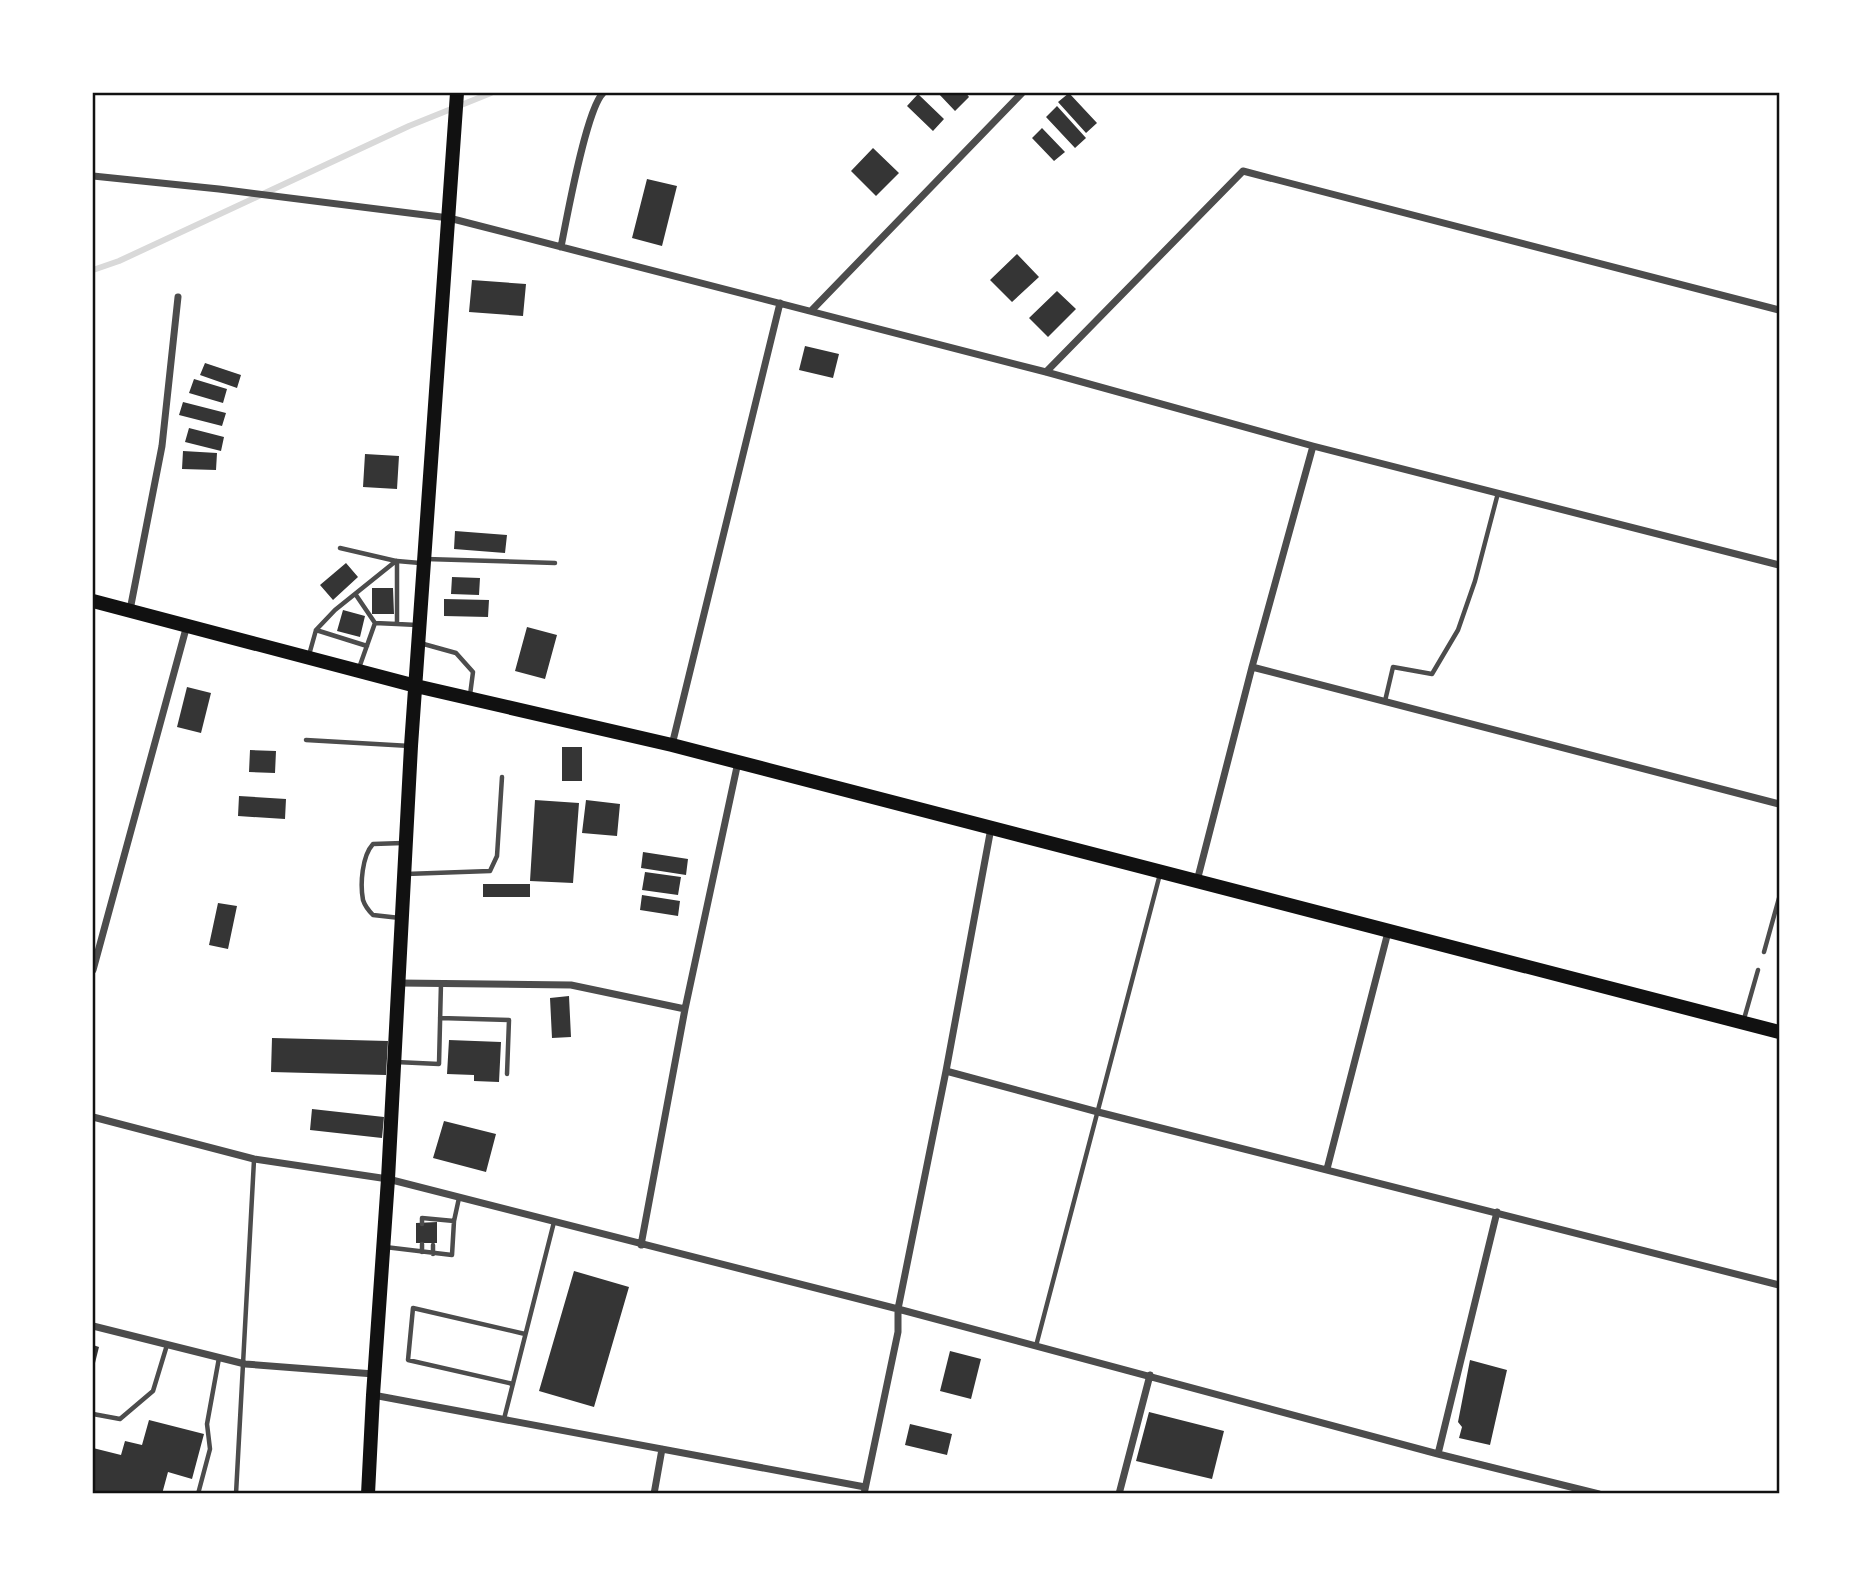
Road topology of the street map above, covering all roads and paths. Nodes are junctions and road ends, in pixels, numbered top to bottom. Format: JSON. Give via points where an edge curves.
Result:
{"nodes":[{"id":1,"x":603,"y":93,"type":"edge"},
{"id":2,"x":1022,"y":93,"type":"edge"},
{"id":3,"x":457,"y":95,"type":"edge"},
{"id":4,"x":93,"y":176,"type":"edge"},
{"id":5,"x":449,"y":218,"type":"junction"},
{"id":6,"x":561,"y":247,"type":"junction"},
{"id":7,"x":178,"y":297,"type":"dead end"},
{"id":8,"x":780,"y":303,"type":"junction"},
{"id":9,"x":1779,"y":310,"type":"edge"},
{"id":10,"x":811,"y":311,"type":"junction"},
{"id":11,"x":1046,"y":372,"type":"junction"},
{"id":12,"x":1313,"y":446,"type":"junction"},
{"id":13,"x":1498,"y":493,"type":"junction"},
{"id":14,"x":340,"y":548,"type":"dead end"},
{"id":15,"x":397,"y":561,"type":"junction"},
{"id":16,"x":425,"y":561,"type":"junction"},
{"id":17,"x":555,"y":564,"type":"dead end"},
{"id":18,"x":1779,"y":565,"type":"edge"},
{"id":19,"x":356,"y":595,"type":"junction"},
{"id":20,"x":93,"y":601,"type":"edge"},
{"id":21,"x":130,"y":610,"type":"junction"},
{"id":22,"x":375,"y":623,"type":"junction"},
{"id":23,"x":397,"y":624,"type":"junction"},
{"id":24,"x":187,"y":625,"type":"junction"},
{"id":25,"x":420,"y":625,"type":"junction"},
{"id":26,"x":316,"y":630,"type":"junction"},
{"id":27,"x":419,"y":643,"type":"junction"},
{"id":28,"x":367,"y":646,"type":"junction"},
{"id":29,"x":309,"y":657,"type":"junction"},
{"id":30,"x":1252,"y":667,"type":"junction"},
{"id":31,"x":358,"y":670,"type":"junction"},
{"id":32,"x":416,"y":686,"type":"junction"},
{"id":33,"x":470,"y":698,"type":"junction"},
{"id":34,"x":1385,"y":701,"type":"junction"},
{"id":35,"x":306,"y":740,"type":"dead end"},
{"id":36,"x":672,"y":744,"type":"junction"},
{"id":37,"x":411,"y":746,"type":"junction"},
{"id":38,"x":738,"y":762,"type":"junction"},
{"id":39,"x":502,"y":776,"type":"dead end"},
{"id":40,"x":1779,"y":804,"type":"edge"},
{"id":41,"x":991,"y":827,"type":"junction"},
{"id":42,"x":407,"y":843,"type":"junction"},
{"id":43,"x":1160,"y":872,"type":"junction"},
{"id":44,"x":405,"y":874,"type":"junction"},
{"id":45,"x":1196,"y":881,"type":"junction"},
{"id":46,"x":1779,"y":898,"type":"edge"},
{"id":47,"x":403,"y":918,"type":"junction"},
{"id":48,"x":1388,"y":932,"type":"junction"},
{"id":49,"x":1764,"y":952,"type":"dead end"},
{"id":50,"x":93,"y":970,"type":"edge"},
{"id":51,"x":1758,"y":970,"type":"dead end"},
{"id":52,"x":399,"y":983,"type":"junction"},
{"id":53,"x":441,"y":984,"type":"junction"},
{"id":54,"x":685,"y":1009,"type":"junction"},
{"id":55,"x":440,"y":1018,"type":"junction"},
{"id":56,"x":1743,"y":1023,"type":"junction"},
{"id":57,"x":1779,"y":1032,"type":"edge"},
{"id":58,"x":395,"y":1062,"type":"junction"},
{"id":59,"x":946,"y":1071,"type":"junction"},
{"id":60,"x":507,"y":1074,"type":"dead end"},
{"id":61,"x":1098,"y":1112,"type":"junction"},
{"id":62,"x":93,"y":1117,"type":"edge"},
{"id":63,"x":254,"y":1159,"type":"junction"},
{"id":64,"x":1327,"y":1169,"type":"junction"},
{"id":65,"x":388,"y":1179,"type":"junction"},
{"id":66,"x":459,"y":1198,"type":"junction"},
{"id":67,"x":1497,"y":1212,"type":"junction"},
{"id":68,"x":454,"y":1221,"type":"junction"},
{"id":69,"x":554,"y":1222,"type":"junction"},
{"id":70,"x":422,"y":1224,"type":"dead end"},
{"id":71,"x":422,"y":1244,"type":"dead end"},
{"id":72,"x":433,"y":1245,"type":"dead end"},
{"id":73,"x":641,"y":1245,"type":"junction"},
{"id":74,"x":384,"y":1247,"type":"junction"},
{"id":75,"x":422,"y":1252,"type":"junction"},
{"id":76,"x":433,"y":1254,"type":"junction"},
{"id":77,"x":1779,"y":1285,"type":"edge"},
{"id":78,"x":898,"y":1309,"type":"junction"},
{"id":79,"x":93,"y":1326,"type":"edge"},
{"id":80,"x":526,"y":1334,"type":"junction"},
{"id":81,"x":167,"y":1344,"type":"junction"},
{"id":82,"x":1036,"y":1347,"type":"junction"},
{"id":83,"x":219,"y":1358,"type":"junction"},
{"id":84,"x":245,"y":1364,"type":"junction"},
{"id":85,"x":374,"y":1374,"type":"junction"},
{"id":86,"x":1150,"y":1375,"type":"junction"},
{"id":87,"x":513,"y":1384,"type":"junction"},
{"id":88,"x":373,"y":1395,"type":"junction"},
{"id":89,"x":93,"y":1415,"type":"edge"},
{"id":90,"x":504,"y":1419,"type":"junction"},
{"id":91,"x":662,"y":1449,"type":"junction"},
{"id":92,"x":1438,"y":1454,"type":"junction"},
{"id":93,"x":864,"y":1490,"type":"edge"},
{"id":94,"x":198,"y":1494,"type":"edge"},
{"id":95,"x":236,"y":1494,"type":"edge"},
{"id":96,"x":368,"y":1494,"type":"edge"},
{"id":97,"x":654,"y":1494,"type":"edge"},
{"id":98,"x":1119,"y":1494,"type":"edge"},
{"id":99,"x":1599,"y":1494,"type":"edge"}],
"edges":[{"from":1,"to":6,"type":"street","via":[[588,127]]},
{"from":2,"to":10,"type":"street"},
{"from":3,"to":5,"type":"main road"},
{"from":4,"to":5,"type":"street"},
{"from":5,"to":6,"type":"street"},
{"from":5,"to":16,"type":"main road"},
{"from":6,"to":8,"type":"street"},
{"from":7,"to":21,"type":"street","via":[[162,446]]},
{"from":8,"to":10,"type":"street"},
{"from":8,"to":36,"type":"street"},
{"from":9,"to":11,"type":"street","via":[[1243,171]]},
{"from":10,"to":11,"type":"street"},
{"from":11,"to":12,"type":"street"},
{"from":12,"to":13,"type":"street"},
{"from":12,"to":30,"type":"street"},
{"from":13,"to":18,"type":"street"},
{"from":13,"to":34,"type":"lane","via":[[1458,630],[1432,674],[1393,667]]},
{"from":14,"to":15,"type":"lane"},
{"from":15,"to":16,"type":"lane"},
{"from":15,"to":19,"type":"lane"},
{"from":15,"to":23,"type":"lane"},
{"from":16,"to":17,"type":"lane"},
{"from":16,"to":25,"type":"main road"},
{"from":19,"to":22,"type":"lane"},
{"from":19,"to":26,"type":"lane"},
{"from":20,"to":21,"type":"main road"},
{"from":21,"to":24,"type":"main road"},
{"from":22,"to":23,"type":"lane"},
{"from":22,"to":28,"type":"lane"},
{"from":23,"to":25,"type":"lane"},
{"from":24,"to":29,"type":"main road"},
{"from":24,"to":50,"type":"street"},
{"from":25,"to":27,"type":"main road"},
{"from":26,"to":28,"type":"lane"},
{"from":26,"to":29,"type":"lane"},
{"from":27,"to":32,"type":"main road"},
{"from":27,"to":33,"type":"lane","via":[[456,653],[473,672]]},
{"from":28,"to":31,"type":"lane"},
{"from":29,"to":31,"type":"main road"},
{"from":30,"to":34,"type":"street"},
{"from":30,"to":45,"type":"street"},
{"from":31,"to":32,"type":"main road"},
{"from":32,"to":33,"type":"main road"},
{"from":32,"to":37,"type":"main road"},
{"from":33,"to":36,"type":"main road"},
{"from":34,"to":40,"type":"street"},
{"from":35,"to":37,"type":"lane"},
{"from":36,"to":38,"type":"main road"},
{"from":37,"to":42,"type":"main road"},
{"from":38,"to":41,"type":"main road"},
{"from":38,"to":54,"type":"street"},
{"from":39,"to":44,"type":"lane","via":[[497,856],[490,871]]},
{"from":41,"to":43,"type":"main road"},
{"from":41,"to":59,"type":"street"},
{"from":42,"to":44,"type":"main road"},
{"from":42,"to":47,"type":"lane","via":[[373,844],[364,860],[366,907],[373,915]]},
{"from":43,"to":45,"type":"main road"},
{"from":43,"to":61,"type":"lane"},
{"from":44,"to":47,"type":"main road"},
{"from":45,"to":48,"type":"main road"},
{"from":46,"to":49,"type":"lane"},
{"from":47,"to":52,"type":"main road"},
{"from":48,"to":56,"type":"main road"},
{"from":48,"to":64,"type":"street"},
{"from":51,"to":56,"type":"lane"},
{"from":52,"to":53,"type":"street"},
{"from":52,"to":58,"type":"main road"},
{"from":53,"to":54,"type":"street","via":[[571,985]]},
{"from":53,"to":55,"type":"lane"},
{"from":54,"to":73,"type":"street"},
{"from":55,"to":58,"type":"lane","via":[[439,1064]]},
{"from":55,"to":60,"type":"lane","via":[[509,1020]]},
{"from":56,"to":57,"type":"main road"},
{"from":58,"to":65,"type":"main road"},
{"from":59,"to":61,"type":"street"},
{"from":59,"to":78,"type":"street"},
{"from":61,"to":64,"type":"street"},
{"from":61,"to":82,"type":"lane"},
{"from":62,"to":63,"type":"street"},
{"from":63,"to":65,"type":"street"},
{"from":63,"to":84,"type":"lane"},
{"from":64,"to":67,"type":"street"},
{"from":65,"to":66,"type":"street"},
{"from":65,"to":74,"type":"main road"},
{"from":66,"to":68,"type":"lane"},
{"from":66,"to":69,"type":"street"},
{"from":67,"to":77,"type":"street"},
{"from":67,"to":92,"type":"street"},
{"from":68,"to":70,"type":"lane","via":[[422,1218]]},
{"from":68,"to":76,"type":"lane","via":[[452,1255]]},
{"from":69,"to":73,"type":"street"},
{"from":69,"to":80,"type":"lane"},
{"from":71,"to":75,"type":"lane"},
{"from":72,"to":76,"type":"lane"},
{"from":73,"to":78,"type":"street"},
{"from":74,"to":75,"type":"lane"},
{"from":74,"to":85,"type":"main road"},
{"from":75,"to":76,"type":"lane"},
{"from":78,"to":82,"type":"street"},
{"from":78,"to":93,"type":"street","via":[[898,1332]]},
{"from":79,"to":81,"type":"street"},
{"from":80,"to":87,"type":"lane"},
{"from":80,"to":87,"type":"lane","via":[[413,1308],[408,1360]]},
{"from":81,"to":83,"type":"street"},
{"from":81,"to":89,"type":"lane","via":[[153,1391],[120,1419]]},
{"from":82,"to":86,"type":"street"},
{"from":83,"to":84,"type":"street"},
{"from":83,"to":94,"type":"lane","via":[[207,1424],[210,1449]]},
{"from":84,"to":85,"type":"street"},
{"from":84,"to":95,"type":"lane"},
{"from":85,"to":88,"type":"main road"},
{"from":86,"to":92,"type":"street"},
{"from":86,"to":98,"type":"street"},
{"from":87,"to":90,"type":"lane"},
{"from":88,"to":90,"type":"street"},
{"from":88,"to":96,"type":"main road"},
{"from":90,"to":91,"type":"street"},
{"from":91,"to":93,"type":"street"},
{"from":91,"to":97,"type":"street"},
{"from":92,"to":99,"type":"street"}]}
